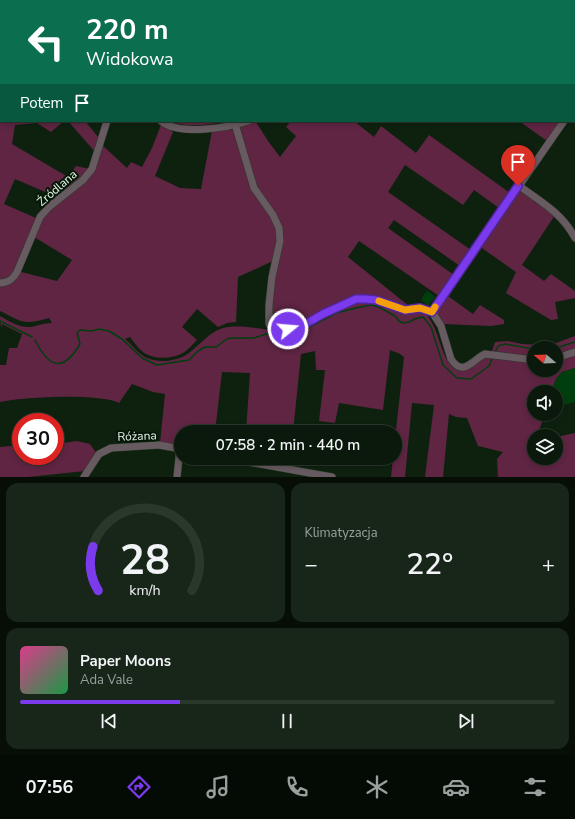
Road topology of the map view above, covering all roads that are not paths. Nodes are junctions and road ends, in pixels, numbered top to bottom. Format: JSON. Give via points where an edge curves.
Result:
{"nodes":[{"id":1,"x":107,"y":122,"type":"edge"},
{"id":2,"x":162,"y":122,"type":"edge"},
{"id":3,"x":244,"y":122,"type":"edge"},
{"id":4,"x":563,"y":122,"type":"edge"},
{"id":5,"x":235,"y":124,"type":"junction"},
{"id":6,"x":518,"y":186,"type":"junction"},
{"id":7,"x":575,"y":238,"type":"edge"},
{"id":8,"x":0,"y":283,"type":"edge"},
{"id":9,"x":432,"y":312,"type":"junction"},
{"id":10,"x":575,"y":352,"type":"edge"},
{"id":11,"x":563,"y":356,"type":"edge"},
{"id":12,"x":527,"y":359,"type":"edge"},
{"id":13,"x":174,"y":447,"type":"edge"},
{"id":14,"x":178,"y":465,"type":"edge"},
{"id":15,"x":265,"y":465,"type":"edge"},
{"id":16,"x":84,"y":477,"type":"edge"},
{"id":17,"x":177,"y":477,"type":"edge"},
{"id":18,"x":332,"y":477,"type":"edge"}],
"edges":[{"from":1,"to":8,"type":"street","name":"Źródlana","via":[[88,174],[40,217],[13,279]]},
{"from":2,"to":5,"type":"street","via":[[190,130]]},
{"from":3,"to":5,"type":"street"},
{"from":4,"to":6,"type":"street"},
{"from":5,"to":9,"type":"street","via":[[254,188],[279,228],[280,241],[269,305],[271,327],[288,329],[302,326],[356,299],[376,300],[405,310],[420,308]]},
{"from":6,"to":7,"type":"street","via":[[559,215]]},
{"from":6,"to":9,"type":"street"},
{"from":9,"to":12,"type":"street","via":[[441,326],[451,359],[456,365],[469,366],[485,354]]},
{"from":10,"to":11,"type":"street"},
{"from":13,"to":16,"type":"street","name":"Różana","via":[[159,445],[112,448],[99,454]]},
{"from":14,"to":17,"type":"street"},
{"from":15,"to":18,"type":"street"}]}
